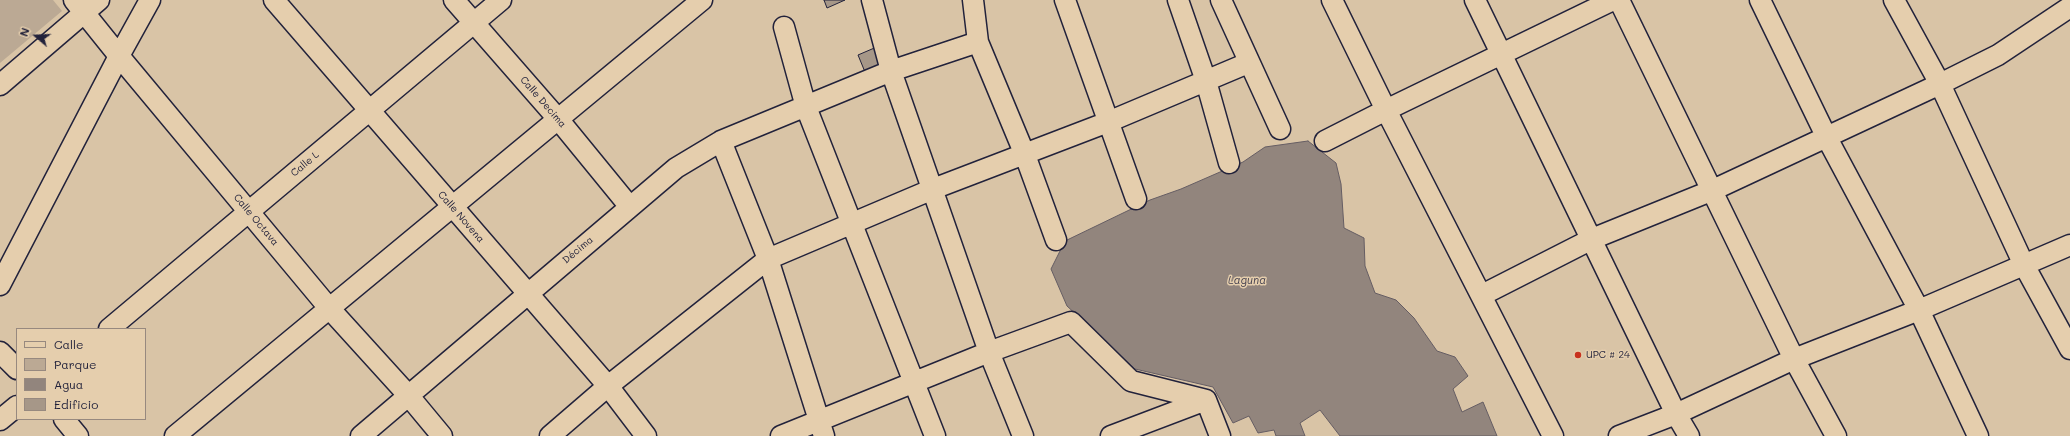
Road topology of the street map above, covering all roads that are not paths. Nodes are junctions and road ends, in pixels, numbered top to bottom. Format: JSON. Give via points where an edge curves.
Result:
{"nodes":[{"id":1,"x":150,"y":0,"type":"edge"},
{"id":2,"x":274,"y":0,"type":"edge"},
{"id":3,"x":454,"y":0,"type":"edge"},
{"id":4,"x":501,"y":0,"type":"edge"},
{"id":5,"x":702,"y":0,"type":"edge"},
{"id":6,"x":872,"y":0,"type":"edge"},
{"id":7,"x":973,"y":0,"type":"edge"},
{"id":8,"x":1065,"y":0,"type":"edge"},
{"id":9,"x":1178,"y":0,"type":"edge"},
{"id":10,"x":1221,"y":0,"type":"edge"},
{"id":11,"x":1332,"y":0,"type":"edge"},
{"id":12,"x":1475,"y":0,"type":"edge"},
{"id":13,"x":1613,"y":0,"type":"edge"},
{"id":14,"x":1619,"y":0,"type":"edge"},
{"id":15,"x":1760,"y":0,"type":"edge"},
{"id":16,"x":1894,"y":0,"type":"edge"},
{"id":17,"x":86,"y":4,"type":"edge"},
{"id":18,"x":2070,"y":7,"type":"edge"},
{"id":19,"x":474,"y":23,"type":"junction"},
{"id":20,"x":784,"y":27,"type":"dead end"},
{"id":21,"x":978,"y":42,"type":"junction"},
{"id":22,"x":1501,"y":55,"type":"junction"},
{"id":23,"x":119,"y":56,"type":"junction"},
{"id":24,"x":1248,"y":63,"type":"junction"},
{"id":25,"x":891,"y":71,"type":"junction"},
{"id":26,"x":1206,"y":81,"type":"junction"},
{"id":27,"x":1940,"y":84,"type":"junction"},
{"id":28,"x":0,"y":85,"type":"edge"},
{"id":29,"x":806,"y":107,"type":"junction"},
{"id":30,"x":1386,"y":110,"type":"junction"},
{"id":31,"x":369,"y":111,"type":"junction"},
{"id":32,"x":558,"y":119,"type":"junction"},
{"id":33,"x":1108,"y":122,"type":"junction"},
{"id":34,"x":1280,"y":129,"type":"dead end"},
{"id":35,"x":1827,"y":138,"type":"junction"},
{"id":36,"x":720,"y":141,"type":"junction"},
{"id":37,"x":1325,"y":141,"type":"dead end"},
{"id":38,"x":1025,"y":155,"type":"junction"},
{"id":39,"x":1229,"y":163,"type":"dead end"},
{"id":40,"x":933,"y":189,"type":"junction"},
{"id":41,"x":1713,"y":190,"type":"junction"},
{"id":42,"x":1136,"y":199,"type":"dead end"},
{"id":43,"x":452,"y":207,"type":"junction"},
{"id":44,"x":630,"y":207,"type":"junction"},
{"id":45,"x":249,"y":211,"type":"junction"},
{"id":46,"x":851,"y":224,"type":"junction"},
{"id":47,"x":1592,"y":239,"type":"junction"},
{"id":48,"x":1056,"y":240,"type":"dead end"},
{"id":49,"x":2070,"y":245,"type":"edge"},
{"id":50,"x":768,"y":259,"type":"junction"},
{"id":51,"x":2024,"y":265,"type":"junction"},
{"id":52,"x":0,"y":285,"type":"edge"},
{"id":53,"x":527,"y":294,"type":"junction"},
{"id":54,"x":1482,"y":295,"type":"junction"},
{"id":55,"x":330,"y":308,"type":"junction"},
{"id":56,"x":1919,"y":310,"type":"junction"},
{"id":57,"x":110,"y":328,"type":"edge"},
{"id":58,"x":2070,"y":349,"type":"edge"},
{"id":59,"x":0,"y":352,"type":"edge"},
{"id":60,"x":990,"y":352,"type":"junction"},
{"id":61,"x":1794,"y":359,"type":"junction"},
{"id":62,"x":16,"y":368,"type":"edge"},
{"id":63,"x":914,"y":382,"type":"junction"},
{"id":64,"x":608,"y":386,"type":"junction"},
{"id":65,"x":408,"y":395,"type":"junction"},
{"id":66,"x":1206,"y":400,"type":"junction"},
{"id":67,"x":16,"y":407,"type":"edge"},
{"id":68,"x":1676,"y":414,"type":"junction"},
{"id":69,"x":0,"y":420,"type":"edge"},
{"id":70,"x":65,"y":420,"type":"edge"},
{"id":71,"x":821,"y":428,"type":"edge"},
{"id":72,"x":1118,"y":435,"type":"edge"},
{"id":73,"x":78,"y":436,"type":"edge"},
{"id":74,"x":174,"y":436,"type":"edge"},
{"id":75,"x":361,"y":436,"type":"edge"},
{"id":76,"x":442,"y":436,"type":"edge"},
{"id":77,"x":550,"y":436,"type":"edge"},
{"id":78,"x":646,"y":436,"type":"edge"},
{"id":79,"x":781,"y":436,"type":"edge"},
{"id":80,"x":935,"y":436,"type":"edge"},
{"id":81,"x":1023,"y":436,"type":"edge"},
{"id":82,"x":1220,"y":436,"type":"edge"},
{"id":83,"x":1553,"y":436,"type":"edge"},
{"id":84,"x":1618,"y":436,"type":"edge"},
{"id":85,"x":1689,"y":436,"type":"edge"},
{"id":86,"x":1836,"y":436,"type":"edge"},
{"id":87,"x":1978,"y":436,"type":"edge"}],
"edges":[{"from":1,"to":23,"type":"street"},
{"from":2,"to":31,"type":"street","name":"Calle Novena"},
{"from":3,"to":19,"type":"street","name":"Calle Decima"},
{"from":4,"to":19,"type":"street","name":"Calle L"},
{"from":5,"to":32,"type":"street"},
{"from":6,"to":25,"type":"street"},
{"from":7,"to":21,"type":"street"},
{"from":8,"to":33,"type":"street"},
{"from":9,"to":26,"type":"street"},
{"from":10,"to":24,"type":"street"},
{"from":11,"to":30,"type":"street"},
{"from":12,"to":22,"type":"street"},
{"from":13,"to":22,"type":"street"},
{"from":14,"to":41,"type":"street"},
{"from":15,"to":35,"type":"street"},
{"from":16,"to":27,"type":"street"},
{"from":17,"to":23,"type":"street","name":"Calle Octava"},
{"from":17,"to":28,"type":"street"},
{"from":18,"to":27,"type":"street","via":[[1998,55]]},
{"from":19,"to":31,"type":"street","name":"Calle L"},
{"from":19,"to":32,"type":"street","name":"Calle Decima"},
{"from":20,"to":29,"type":"street"},
{"from":21,"to":25,"type":"street","name":"Décima"},
{"from":21,"to":38,"type":"street"},
{"from":22,"to":30,"type":"street"},
{"from":22,"to":47,"type":"street"},
{"from":23,"to":45,"type":"street","name":"Calle Octava"},
{"from":23,"to":52,"type":"street"},
{"from":24,"to":26,"type":"street"},
{"from":24,"to":34,"type":"street"},
{"from":25,"to":29,"type":"street","name":"Décima"},
{"from":25,"to":40,"type":"street"},
{"from":26,"to":33,"type":"street"},
{"from":26,"to":39,"type":"street"},
{"from":27,"to":35,"type":"street"},
{"from":27,"to":51,"type":"street"},
{"from":29,"to":36,"type":"street","name":"Décima"},
{"from":29,"to":46,"type":"street"},
{"from":30,"to":37,"type":"street"},
{"from":30,"to":54,"type":"street"},
{"from":31,"to":43,"type":"street","name":"Calle Novena"},
{"from":31,"to":45,"type":"street","name":"Calle L"},
{"from":32,"to":43,"type":"street"},
{"from":32,"to":44,"type":"street","name":"Calle Decima"},
{"from":33,"to":38,"type":"street"},
{"from":33,"to":42,"type":"street"},
{"from":35,"to":41,"type":"street"},
{"from":35,"to":56,"type":"street"},
{"from":36,"to":44,"type":"street","name":"Décima","via":[[676,168]]},
{"from":36,"to":50,"type":"street"},
{"from":38,"to":40,"type":"street"},
{"from":38,"to":48,"type":"street"},
{"from":40,"to":46,"type":"street"},
{"from":40,"to":60,"type":"street"},
{"from":41,"to":47,"type":"street"},
{"from":41,"to":61,"type":"street"},
{"from":43,"to":53,"type":"street","name":"Calle Novena"},
{"from":43,"to":55,"type":"street"},
{"from":44,"to":53,"type":"street","name":"Décima"},
{"from":45,"to":55,"type":"street","name":"Calle Octava"},
{"from":45,"to":57,"type":"street","name":"Calle L"},
{"from":46,"to":50,"type":"street"},
{"from":46,"to":63,"type":"street"},
{"from":47,"to":54,"type":"street"},
{"from":47,"to":68,"type":"street"},
{"from":49,"to":51,"type":"street"},
{"from":50,"to":64,"type":"street"},
{"from":50,"to":71,"type":"street"},
{"from":51,"to":56,"type":"street"},
{"from":51,"to":58,"type":"street"},
{"from":53,"to":64,"type":"street","name":"Calle Novena"},
{"from":53,"to":65,"type":"street","name":"Décima"},
{"from":54,"to":83,"type":"street"},
{"from":55,"to":65,"type":"street","name":"Calle Octava"},
{"from":55,"to":74,"type":"street"},
{"from":56,"to":61,"type":"street"},
{"from":56,"to":87,"type":"street"},
{"from":59,"to":62,"type":"street"},
{"from":60,"to":63,"type":"street"},
{"from":60,"to":66,"type":"street","via":[[1071,322],[1131,381]]},
{"from":60,"to":81,"type":"street"},
{"from":61,"to":68,"type":"street"},
{"from":61,"to":86,"type":"street"},
{"from":63,"to":71,"type":"street"},
{"from":63,"to":80,"type":"street"},
{"from":64,"to":77,"type":"street"},
{"from":64,"to":78,"type":"street","name":"Calle Novena"},
{"from":65,"to":75,"type":"street","name":"Décima"},
{"from":65,"to":76,"type":"street","name":"Calle Octava"},
{"from":66,"to":72,"type":"street"},
{"from":66,"to":82,"type":"street"},
{"from":67,"to":69,"type":"street"},
{"from":68,"to":84,"type":"street"},
{"from":68,"to":85,"type":"street"},
{"from":70,"to":73,"type":"street"},
{"from":71,"to":79,"type":"street"}]}
